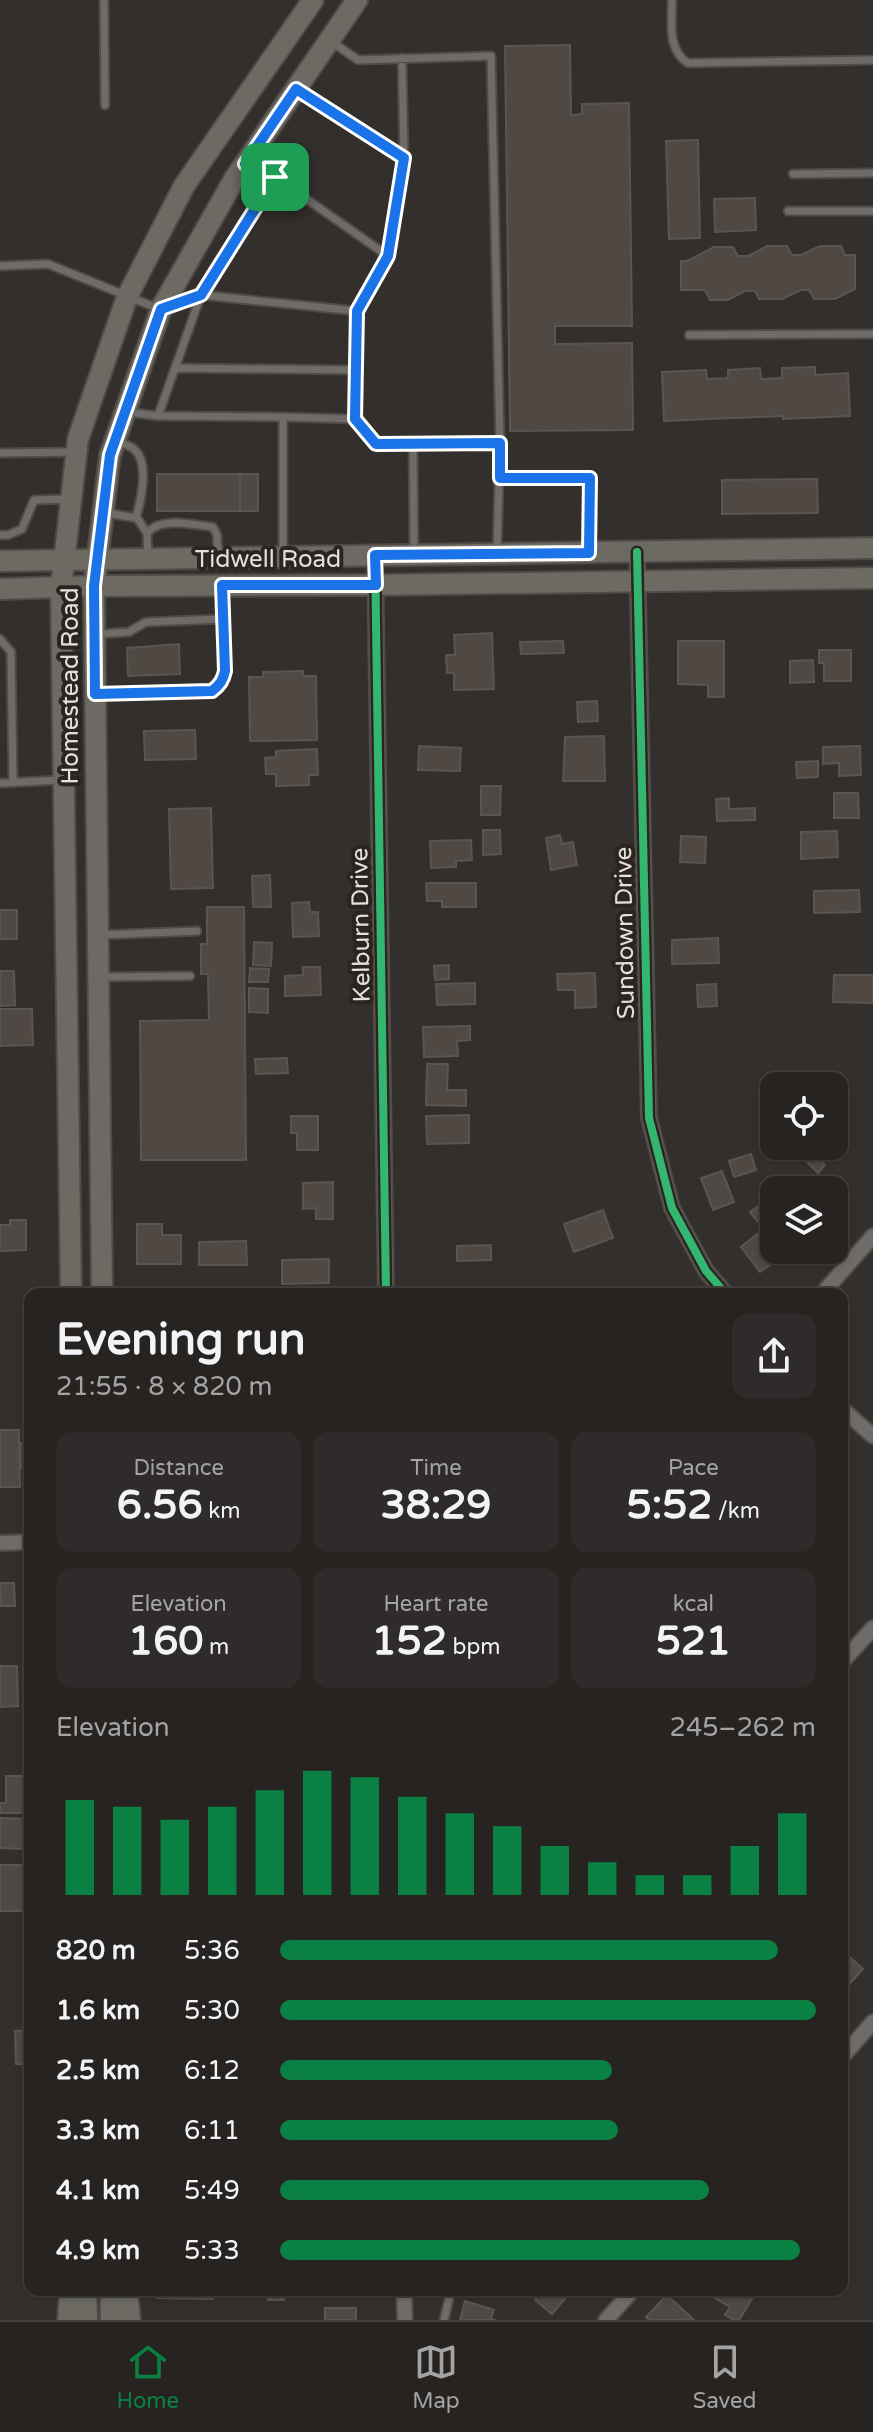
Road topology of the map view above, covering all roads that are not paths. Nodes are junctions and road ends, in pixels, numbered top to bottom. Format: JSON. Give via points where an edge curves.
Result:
{"nodes":[{"id":1,"x":104,"y":0,"type":"edge"},
{"id":2,"x":313,"y":0,"type":"edge"},
{"id":3,"x":357,"y":0,"type":"edge"},
{"id":4,"x":672,"y":0,"type":"edge"},
{"id":5,"x":329,"y":40,"type":"junction"},
{"id":6,"x":402,"y":58,"type":"junction"},
{"id":7,"x":873,"y":60,"type":"edge"},
{"id":8,"x":264,"y":70,"type":"junction"},
{"id":9,"x":296,"y":89,"type":"junction"},
{"id":10,"x":105,"y":105,"type":"dead end"},
{"id":11,"x":404,"y":158,"type":"junction"},
{"id":12,"x":245,"y":164,"type":"junction"},
{"id":13,"x":873,"y":173,"type":"edge"},
{"id":14,"x":793,"y":174,"type":"dead end"},
{"id":15,"x":275,"y":177,"type":"junction"},
{"id":16,"x":788,"y":211,"type":"dead end"},
{"id":17,"x":873,"y":211,"type":"edge"},
{"id":18,"x":388,"y":256,"type":"junction"},
{"id":19,"x":0,"y":266,"type":"edge"},
{"id":20,"x":201,"y":295,"type":"junction"},
{"id":21,"x":127,"y":297,"type":"junction"},
{"id":22,"x":161,"y":309,"type":"junction"},
{"id":23,"x":357,"y":311,"type":"junction"},
{"id":24,"x":873,"y":334,"type":"edge"},
{"id":25,"x":689,"y":335,"type":"dead end"},
{"id":26,"x":175,"y":368,"type":"junction"},
{"id":27,"x":356,"y":370,"type":"junction"},
{"id":28,"x":125,"y":412,"type":"junction"},
{"id":29,"x":158,"y":416,"type":"junction"},
{"id":30,"x":283,"y":417,"type":"junction"},
{"id":31,"x":355,"y":419,"type":"junction"},
{"id":32,"x":116,"y":440,"type":"junction"},
{"id":33,"x":500,"y":443,"type":"junction"},
{"id":34,"x":413,"y":444,"type":"junction"},
{"id":35,"x":76,"y":452,"type":"junction"},
{"id":36,"x":0,"y":453,"type":"edge"},
{"id":37,"x":500,"y":478,"type":"junction"},
{"id":38,"x":71,"y":499,"type":"junction"},
{"id":39,"x":103,"y":512,"type":"junction"},
{"id":40,"x":136,"y":517,"type":"junction"},
{"id":41,"x":147,"y":533,"type":"junction"},
{"id":42,"x":0,"y":535,"type":"edge"},
{"id":43,"x":873,"y":548,"type":"edge"},
{"id":44,"x":637,"y":552,"type":"junction"},
{"id":45,"x":589,"y":553,"type":"junction"},
{"id":46,"x":497,"y":554,"type":"junction"},
{"id":47,"x":375,"y":555,"type":"junction"},
{"id":48,"x":414,"y":555,"type":"junction"},
{"id":49,"x":283,"y":556,"type":"junction"},
{"id":50,"x":218,"y":557,"type":"junction"},
{"id":51,"x":148,"y":558,"type":"junction"},
{"id":52,"x":98,"y":559,"type":"junction"},
{"id":53,"x":65,"y":560,"type":"junction"},
{"id":54,"x":0,"y":561,"type":"edge"},
{"id":55,"x":873,"y":578,"type":"edge"},
{"id":56,"x":638,"y":579,"type":"junction"},
{"id":57,"x":222,"y":585,"type":"junction"},
{"id":58,"x":376,"y":585,"type":"junction"},
{"id":59,"x":94,"y":586,"type":"junction"},
{"id":60,"x":61,"y":588,"type":"junction"},
{"id":61,"x":0,"y":589,"type":"edge"},
{"id":62,"x":223,"y":619,"type":"junction"},
{"id":63,"x":95,"y":634,"type":"junction"},
{"id":64,"x":0,"y":639,"type":"edge"},
{"id":65,"x":95,"y":694,"type":"junction"},
{"id":66,"x":64,"y":779,"type":"junction"},
{"id":67,"x":13,"y":782,"type":"junction"},
{"id":68,"x":0,"y":783,"type":"edge"},
{"id":69,"x":65,"y":831,"type":"junction"},
{"id":70,"x":97,"y":833,"type":"junction"},
{"id":71,"x":197,"y":931,"type":"dead end"},
{"id":72,"x":98,"y":935,"type":"junction"},
{"id":73,"x":190,"y":976,"type":"dead end"},
{"id":74,"x":98,"y":977,"type":"junction"},
{"id":75,"x":99,"y":1083,"type":"junction"},
{"id":76,"x":68,"y":1088,"type":"junction"},
{"id":77,"x":873,"y":1236,"type":"edge"},
{"id":78,"x":71,"y":1288,"type":"edge"},
{"id":79,"x":102,"y":1288,"type":"edge"},
{"id":80,"x":386,"y":1288,"type":"edge"},
{"id":81,"x":721,"y":1288,"type":"edge"},
{"id":82,"x":827,"y":1288,"type":"edge"},
{"id":83,"x":848,"y":1414,"type":"edge"},
{"id":84,"x":873,"y":1436,"type":"edge"},
{"id":85,"x":24,"y":1542,"type":"edge"},
{"id":86,"x":0,"y":1543,"type":"edge"},
{"id":87,"x":873,"y":1628,"type":"edge"},
{"id":88,"x":848,"y":1655,"type":"edge"},
{"id":89,"x":873,"y":2022,"type":"edge"},
{"id":90,"x":848,"y":2050,"type":"edge"},
{"id":91,"x":70,"y":2296,"type":"edge"},
{"id":92,"x":86,"y":2296,"type":"edge"},
{"id":93,"x":111,"y":2296,"type":"edge"},
{"id":94,"x":128,"y":2296,"type":"edge"},
{"id":95,"x":404,"y":2296,"type":"edge"},
{"id":96,"x":450,"y":2296,"type":"edge"},
{"id":97,"x":628,"y":2296,"type":"edge"},
{"id":98,"x":68,"y":2320,"type":"edge"},
{"id":99,"x":87,"y":2320,"type":"edge"},
{"id":100,"x":111,"y":2320,"type":"edge"},
{"id":101,"x":130,"y":2320,"type":"edge"},
{"id":102,"x":405,"y":2320,"type":"edge"},
{"id":103,"x":444,"y":2320,"type":"edge"},
{"id":104,"x":606,"y":2320,"type":"edge"}],
"edges":[{"from":1,"to":10,"type":"lane"},
{"from":2,"to":8,"type":"main road","name":"Homestead Road"},
{"from":3,"to":5,"type":"main road","name":"Homestead Road"},
{"from":4,"to":7,"type":"lane","via":[[673,42],[677,57],[688,63]]},
{"from":5,"to":6,"type":"lane","via":[[358,60]]},
{"from":5,"to":9,"type":"main road","name":"Homestead Road"},
{"from":6,"to":11,"type":"lane"},
{"from":6,"to":33,"type":"lane","via":[[491,56]]},
{"from":8,"to":9,"type":"main road"},
{"from":8,"to":21,"type":"main road","name":"Homestead Road","via":[[184,186]]},
{"from":9,"to":11,"type":"lane"},
{"from":9,"to":12,"type":"main road","name":"Homestead Road"},
{"from":11,"to":18,"type":"lane"},
{"from":12,"to":15,"type":"lane"},
{"from":12,"to":22,"type":"main road","name":"Homestead Road"},
{"from":13,"to":14,"type":"lane"},
{"from":15,"to":18,"type":"lane"},
{"from":15,"to":20,"type":"lane"},
{"from":16,"to":17,"type":"lane"},
{"from":18,"to":23,"type":"lane"},
{"from":19,"to":21,"type":"lane","via":[[48,264]]},
{"from":20,"to":22,"type":"lane"},
{"from":20,"to":23,"type":"lane"},
{"from":20,"to":26,"type":"lane"},
{"from":21,"to":22,"type":"lane"},
{"from":21,"to":35,"type":"main road","name":"Homestead Road"},
{"from":22,"to":28,"type":"main road","name":"Homestead Road"},
{"from":23,"to":27,"type":"lane"},
{"from":24,"to":25,"type":"lane"},
{"from":26,"to":27,"type":"lane"},
{"from":26,"to":29,"type":"lane"},
{"from":27,"to":31,"type":"lane"},
{"from":28,"to":29,"type":"lane"},
{"from":28,"to":32,"type":"main road","name":"Homestead Road"},
{"from":29,"to":30,"type":"lane"},
{"from":30,"to":31,"type":"lane"},
{"from":30,"to":49,"type":"lane"},
{"from":31,"to":34,"type":"lane","via":[[376,444]]},
{"from":32,"to":39,"type":"main road","name":"Homestead Road"},
{"from":32,"to":40,"type":"lane","via":[[134,448],[141,461],[143,496]]},
{"from":33,"to":34,"type":"lane"},
{"from":33,"to":37,"type":"lane"},
{"from":34,"to":48,"type":"lane"},
{"from":35,"to":36,"type":"lane"},
{"from":35,"to":38,"type":"main road","name":"Homestead Road"},
{"from":37,"to":45,"type":"lane","via":[[590,478]]},
{"from":37,"to":46,"type":"lane"},
{"from":38,"to":42,"type":"lane","via":[[34,500],[22,529]]},
{"from":38,"to":53,"type":"main road","name":"Homestead Road"},
{"from":39,"to":40,"type":"lane"},
{"from":39,"to":52,"type":"main road","name":"Homestead Road"},
{"from":40,"to":41,"type":"lane"},
{"from":41,"to":50,"type":"lane","via":[[168,524],[213,527]]},
{"from":41,"to":51,"type":"lane"},
{"from":43,"to":44,"type":"main road","name":"Tidwell Road"},
{"from":44,"to":45,"type":"main road","name":"Tidwell Road"},
{"from":44,"to":56,"type":"street","name":"Sundown Drive"},
{"from":45,"to":46,"type":"main road","name":"Tidwell Road"},
{"from":46,"to":48,"type":"main road","name":"Tidwell Road"},
{"from":47,"to":48,"type":"main road","name":"Tidwell Road"},
{"from":47,"to":49,"type":"main road","name":"Tidwell Road"},
{"from":47,"to":58,"type":"street","name":"Kelburn Drive"},
{"from":49,"to":50,"type":"main road","name":"Tidwell Road"},
{"from":50,"to":51,"type":"main road","name":"Tidwell Road"},
{"from":51,"to":52,"type":"main road","name":"Tidwell Road"},
{"from":52,"to":53,"type":"main road","name":"Tidwell Road"},
{"from":52,"to":59,"type":"main road","name":"Homestead Road"},
{"from":53,"to":54,"type":"main road","name":"Tidwell Road"},
{"from":53,"to":60,"type":"main road","name":"Homestead Road"},
{"from":55,"to":56,"type":"main road","name":"Tidwell Road"},
{"from":56,"to":58,"type":"main road","name":"Tidwell Road"},
{"from":56,"to":81,"type":"street","name":"Sundown Drive","via":[[649,1118],[672,1208]]},
{"from":57,"to":58,"type":"main road","name":"Tidwell Road"},
{"from":57,"to":59,"type":"main road","name":"Tidwell Road"},
{"from":57,"to":62,"type":"lane"},
{"from":58,"to":80,"type":"street","name":"Kelburn Drive"},
{"from":59,"to":60,"type":"main road","name":"Tidwell Road"},
{"from":59,"to":63,"type":"main road","name":"Homestead Road"},
{"from":60,"to":61,"type":"main road","name":"Tidwell Road"},
{"from":60,"to":66,"type":"main road","name":"Homestead Road"},
{"from":62,"to":63,"type":"lane","via":[[146,622],[129,632]]},
{"from":62,"to":65,"type":"lane","via":[[225,671],[212,691]]},
{"from":63,"to":65,"type":"main road","name":"Homestead Road"},
{"from":64,"to":67,"type":"lane","via":[[11,652]]},
{"from":65,"to":70,"type":"main road","name":"Homestead Road"},
{"from":66,"to":67,"type":"lane"},
{"from":66,"to":69,"type":"main road","name":"Homestead Road"},
{"from":67,"to":68,"type":"lane"},
{"from":69,"to":70,"type":"main road"},
{"from":69,"to":76,"type":"main road","name":"Homestead Road"},
{"from":70,"to":72,"type":"main road","name":"Homestead Road"},
{"from":71,"to":72,"type":"lane"},
{"from":72,"to":74,"type":"main road","name":"Homestead Road"},
{"from":73,"to":74,"type":"lane"},
{"from":74,"to":75,"type":"main road","name":"Homestead Road"},
{"from":75,"to":76,"type":"main road"},
{"from":75,"to":79,"type":"main road","name":"Homestead Road"},
{"from":76,"to":78,"type":"main road","name":"Homestead Road"},
{"from":77,"to":82,"type":"street"},
{"from":83,"to":84,"type":"street"},
{"from":85,"to":86,"type":"street"},
{"from":87,"to":88,"type":"street"},
{"from":89,"to":90,"type":"street"},
{"from":91,"to":98,"type":"main road"},
{"from":92,"to":99,"type":"main road"},
{"from":93,"to":100,"type":"main road"},
{"from":94,"to":101,"type":"main road"},
{"from":95,"to":102,"type":"street"},
{"from":96,"to":103,"type":"lane"},
{"from":97,"to":104,"type":"street"}]}
